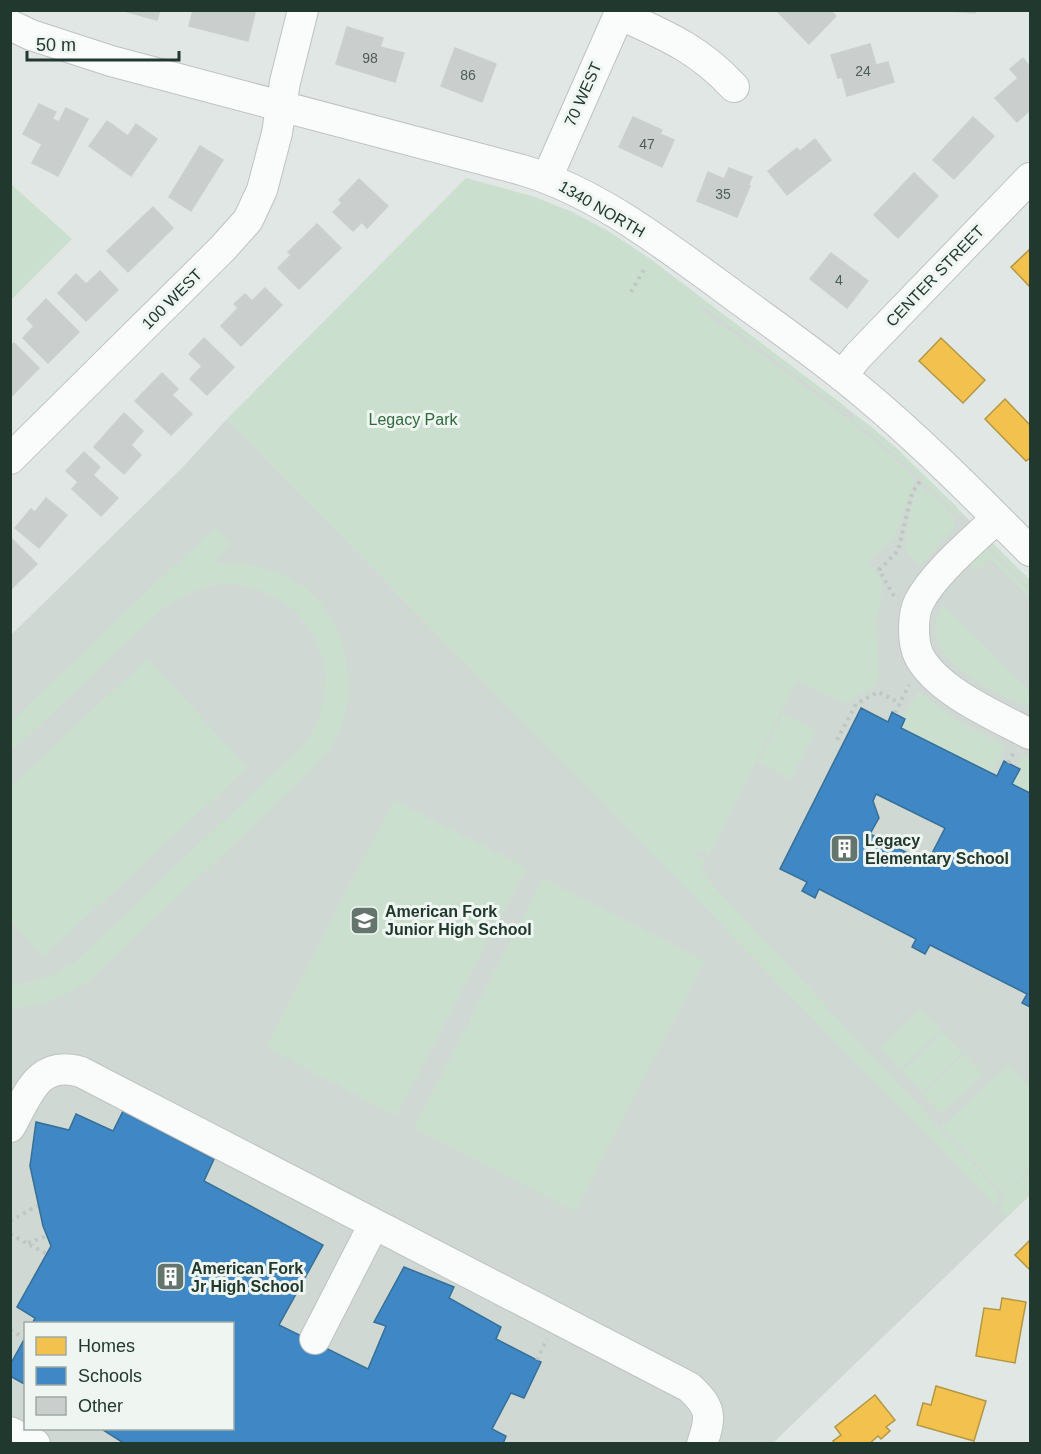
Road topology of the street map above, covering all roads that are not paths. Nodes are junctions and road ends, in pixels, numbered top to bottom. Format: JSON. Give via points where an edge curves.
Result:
{"nodes":[{"id":1,"x":303,"y":10,"type":"edge"},
{"id":2,"x":620,"y":12,"type":"edge"},
{"id":3,"x":10,"y":25,"type":"edge"},
{"id":4,"x":734,"y":87,"type":"dead end"},
{"id":5,"x":281,"y":107,"type":"junction"},
{"id":6,"x":547,"y":178,"type":"junction"},
{"id":7,"x":1030,"y":178,"type":"edge"},
{"id":8,"x":842,"y":376,"type":"junction"},
{"id":9,"x":10,"y":459,"type":"edge"},
{"id":10,"x":997,"y":518,"type":"junction"},
{"id":11,"x":1030,"y":550,"type":"edge"},
{"id":12,"x":1023,"y":741,"type":"edge"},
{"id":13,"x":10,"y":1127,"type":"edge"},
{"id":14,"x":374,"y":1224,"type":"junction"},
{"id":15,"x":315,"y":1339,"type":"dead end"},
{"id":16,"x":10,"y":1432,"type":"edge"},
{"id":17,"x":35,"y":1443,"type":"edge"},
{"id":18,"x":702,"y":1443,"type":"edge"}],
"edges":[{"from":1,"to":5,"type":"street","name":"100 WEST"},
{"from":2,"to":4,"type":"street","via":[[699,54]]},
{"from":2,"to":6,"type":"street","name":"70 WEST"},
{"from":3,"to":5,"type":"street","name":"1340 NORTH","via":[[88,55]]},
{"from":5,"to":6,"type":"street","name":"1340 NORTH"},
{"from":5,"to":9,"type":"street","name":"100 WEST","via":[[262,190],[248,220]]},
{"from":6,"to":8,"type":"street","name":"1340 NORTH","via":[[638,227]]},
{"from":7,"to":8,"type":"street","name":"CENTER STREET"},
{"from":8,"to":10,"type":"street","name":"1340 NORTH"},
{"from":10,"to":11,"type":"street","name":"1340 NORTH"},
{"from":10,"to":12,"type":"street","via":[[928,589],[918,603],[914,634],[918,654],[928,669]]},
{"from":13,"to":14,"type":"street","via":[[38,1078],[52,1070],[69,1068]]},
{"from":14,"to":15,"type":"street"},
{"from":14,"to":18,"type":"street","via":[[689,1387],[703,1400],[709,1415]]},
{"from":16,"to":17,"type":"street"}]}
